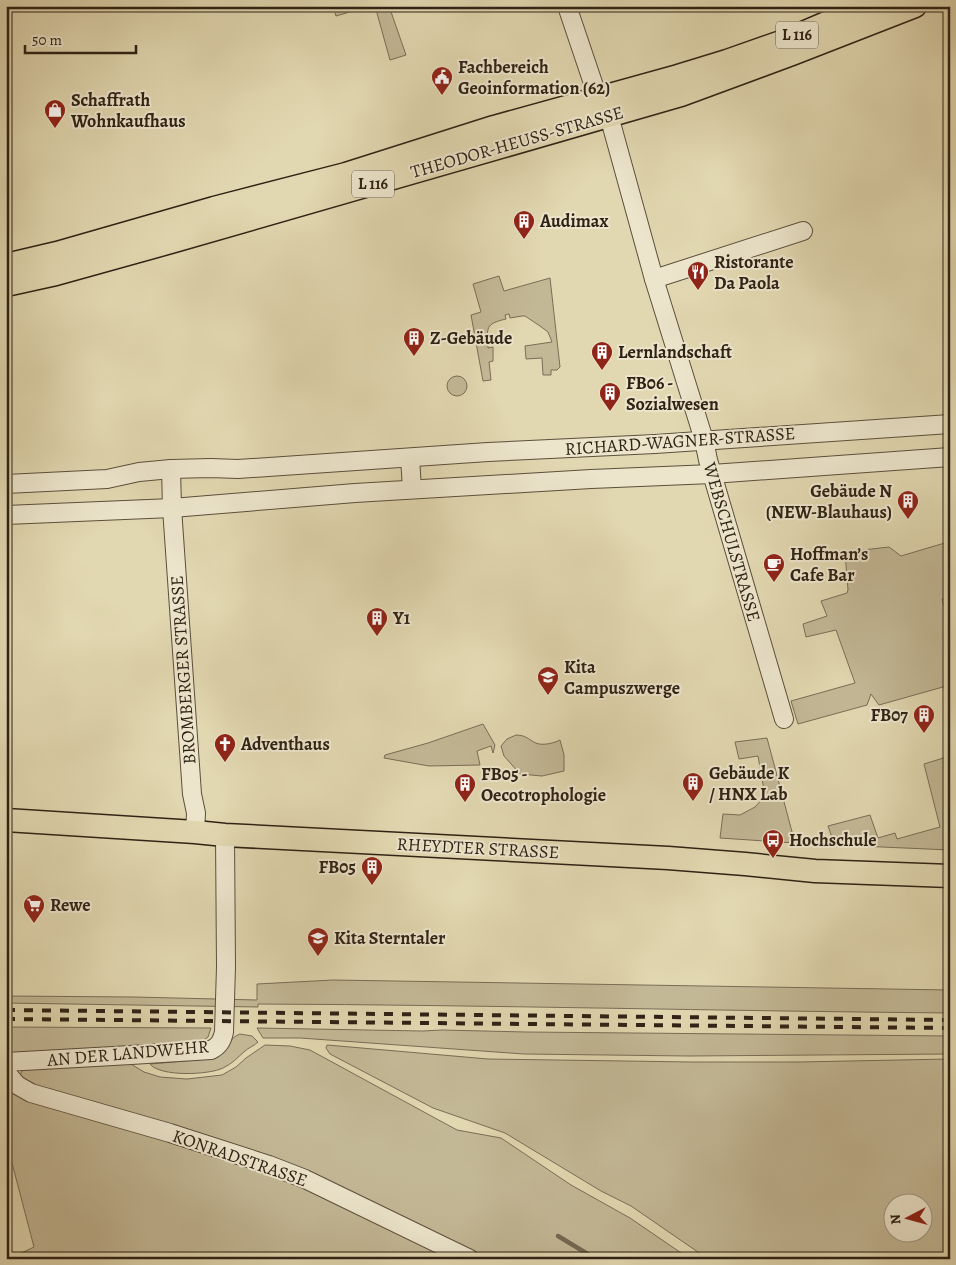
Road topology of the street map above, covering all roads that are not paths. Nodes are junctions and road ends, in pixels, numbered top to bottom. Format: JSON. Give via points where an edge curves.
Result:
{"nodes":[{"id":1,"x":566,"y":6,"type":"edge"},
{"id":2,"x":866,"y":6,"type":"edge"},
{"id":3,"x":915,"y":6,"type":"edge"},
{"id":4,"x":732,"y":68,"type":"junction"},
{"id":5,"x":605,"y":113,"type":"junction"},
{"id":6,"x":804,"y":231,"type":"dead end"},
{"id":7,"x":6,"y":265,"type":"edge"},
{"id":8,"x":654,"y":279,"type":"junction"},
{"id":9,"x":6,"y":285,"type":"edge"},
{"id":10,"x":950,"y":424,"type":"edge"},
{"id":11,"x":704,"y":440,"type":"junction"},
{"id":12,"x":410,"y":458,"type":"junction"},
{"id":13,"x":950,"y":458,"type":"edge"},
{"id":14,"x":171,"y":469,"type":"junction"},
{"id":15,"x":712,"y":474,"type":"junction"},
{"id":16,"x":6,"y":484,"type":"edge"},
{"id":17,"x":412,"y":489,"type":"junction"},
{"id":18,"x":172,"y":508,"type":"junction"},
{"id":19,"x":6,"y":515,"type":"edge"},
{"id":20,"x":784,"y":719,"type":"dead end"},
{"id":21,"x":6,"y":820,"type":"edge"},
{"id":22,"x":195,"y":832,"type":"junction"},
{"id":23,"x":225,"y":836,"type":"junction"},
{"id":24,"x":950,"y":876,"type":"edge"},
{"id":25,"x":6,"y":1062,"type":"edge"},
{"id":26,"x":6,"y":1072,"type":"edge"},
{"id":27,"x":470,"y":1259,"type":"edge"}],
"edges":[{"from":1,"to":5,"type":"street","name":"WEBSCHULSTRASSE"},
{"from":2,"to":4,"type":"main road","number":"L 116","via":[[784,40]]},
{"from":3,"to":4,"type":"main road","number":"L 116"},
{"from":4,"to":5,"type":"main road","name":"THEODOR-HEUSS-STRASSE","number":"L 116"},
{"from":5,"to":7,"type":"main road","name":"THEODOR-HEUSS-STRASSE","number":"L 116","via":[[494,127],[346,174]]},
{"from":5,"to":8,"type":"street","name":"WEBSCHULSTRASSE"},
{"from":5,"to":9,"type":"main road","name":"THEODOR-HEUSS-STRASSE","number":"L 116","via":[[187,238]]},
{"from":6,"to":8,"type":"street"},
{"from":8,"to":11,"type":"street","name":"WEBSCHULSTRASSE"},
{"from":10,"to":11,"type":"street","name":"RICHARD-WAGNER-STRASSE"},
{"from":11,"to":12,"type":"street","name":"RICHARD-WAGNER-STRASSE"},
{"from":11,"to":15,"type":"street","name":"WEBSCHULSTRASSE"},
{"from":12,"to":14,"type":"street","name":"RICHARD-WAGNER-STRASSE","via":[[238,469]]},
{"from":12,"to":17,"type":"street"},
{"from":13,"to":15,"type":"street","name":"RICHARD-WAGNER-STRASSE"},
{"from":14,"to":16,"type":"street","name":"RICHARD-WAGNER-STRASSE","via":[[107,479]]},
{"from":14,"to":18,"type":"street"},
{"from":15,"to":17,"type":"street","name":"RICHARD-WAGNER-STRASSE"},
{"from":15,"to":20,"type":"street","name":"WEBSCHULSTRASSE"},
{"from":17,"to":18,"type":"street","name":"RICHARD-WAGNER-STRASSE"},
{"from":18,"to":19,"type":"street","name":"RICHARD-WAGNER-STRASSE"},
{"from":18,"to":22,"type":"street","name":"BROMBERGER STRASSE"},
{"from":21,"to":22,"type":"main road","name":"RHEYDTER STRASSE"},
{"from":22,"to":23,"type":"main road","name":"RHEYDTER STRASSE"},
{"from":23,"to":24,"type":"main road","name":"RHEYDTER STRASSE"},
{"from":23,"to":25,"type":"street","name":"AN DER LANDWEHR","via":[[224,1032],[216,1047],[131,1056]]},
{"from":26,"to":27,"type":"street","name":"KONRADSTRASSE","via":[[31,1093],[170,1133],[305,1179]]}]}
